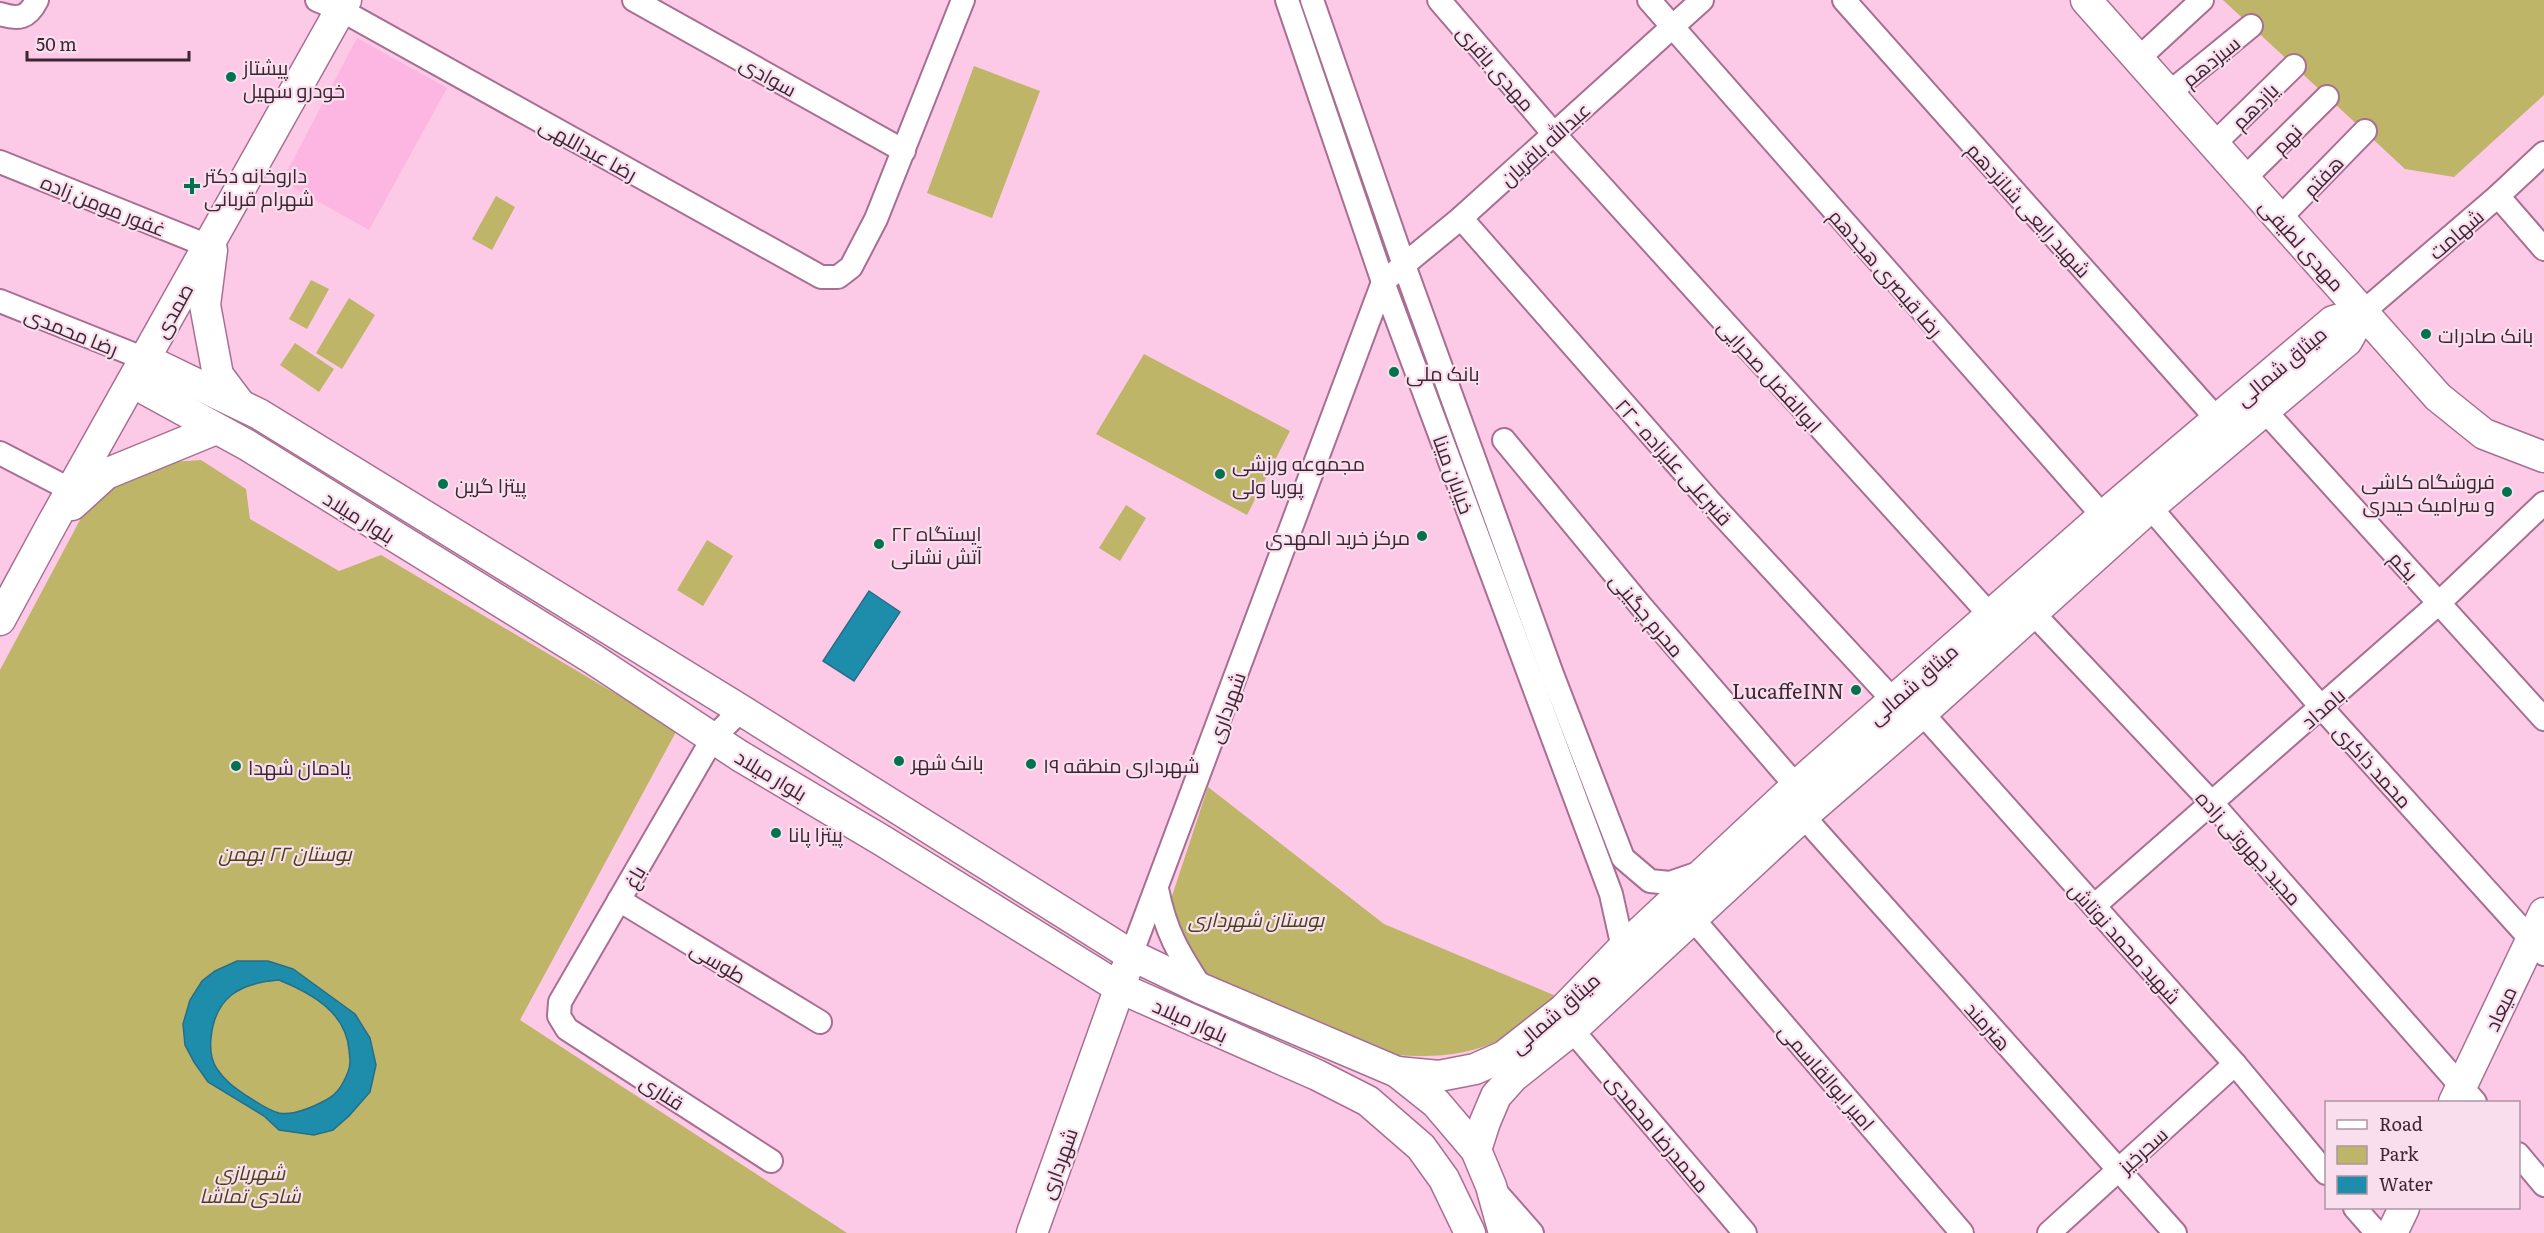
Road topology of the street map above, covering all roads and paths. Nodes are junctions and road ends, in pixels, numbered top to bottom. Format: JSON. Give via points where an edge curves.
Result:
{"nodes":[{"id":1,"x":37,"y":0,"type":"edge"},
{"id":2,"x":634,"y":0,"type":"edge"},
{"id":3,"x":963,"y":0,"type":"edge"},
{"id":4,"x":1287,"y":0,"type":"edge"},
{"id":5,"x":1312,"y":0,"type":"edge"},
{"id":6,"x":1440,"y":0,"type":"edge"},
{"id":7,"x":1649,"y":0,"type":"edge"},
{"id":8,"x":1702,"y":0,"type":"edge"},
{"id":9,"x":1844,"y":0,"type":"edge"},
{"id":10,"x":2086,"y":0,"type":"edge"},
{"id":11,"x":2202,"y":0,"type":"edge"},
{"id":12,"x":335,"y":3,"type":"edge"},
{"id":13,"x":0,"y":14,"type":"edge"},
{"id":14,"x":2251,"y":26,"type":"dead end"},
{"id":15,"x":1672,"y":27,"type":"junction"},
{"id":16,"x":2138,"y":59,"type":"junction"},
{"id":17,"x":2294,"y":66,"type":"dead end"},
{"id":18,"x":2169,"y":93,"type":"junction"},
{"id":19,"x":2327,"y":97,"type":"dead end"},
{"id":20,"x":2365,"y":131,"type":"dead end"},
{"id":21,"x":1554,"y":134,"type":"junction"},
{"id":22,"x":2214,"y":144,"type":"junction"},
{"id":23,"x":904,"y":151,"type":"junction"},
{"id":24,"x":2544,"y":153,"type":"edge"},
{"id":25,"x":0,"y":162,"type":"edge"},
{"id":26,"x":2245,"y":178,"type":"junction"},
{"id":27,"x":2498,"y":196,"type":"junction"},
{"id":28,"x":1461,"y":218,"type":"junction"},
{"id":29,"x":2280,"y":218,"type":"junction"},
{"id":30,"x":211,"y":241,"type":"junction"},
{"id":31,"x":2544,"y":249,"type":"edge"},
{"id":32,"x":1404,"y":265,"type":"junction"},
{"id":33,"x":1383,"y":282,"type":"junction"},
{"id":34,"x":0,"y":301,"type":"edge"},
{"id":35,"x":2363,"y":312,"type":"junction"},
{"id":36,"x":138,"y":370,"type":"junction"},
{"id":37,"x":239,"y":403,"type":"junction"},
{"id":38,"x":2265,"y":411,"type":"junction"},
{"id":39,"x":2216,"y":418,"type":"junction"},
{"id":40,"x":216,"y":429,"type":"junction"},
{"id":41,"x":1504,"y":440,"type":"dead end"},
{"id":42,"x":0,"y":453,"type":"edge"},
{"id":43,"x":2544,"y":457,"type":"edge"},
{"id":44,"x":71,"y":490,"type":"junction"},
{"id":45,"x":2544,"y":503,"type":"edge"},
{"id":46,"x":2150,"y":507,"type":"junction"},
{"id":47,"x":2103,"y":516,"type":"junction"},
{"id":48,"x":52,"y":524,"type":"junction"},
{"id":49,"x":544,"y":591,"type":"junction"},
{"id":50,"x":2439,"y":603,"type":"junction"},
{"id":51,"x":4,"y":605,"type":"edge"},
{"id":52,"x":2032,"y":612,"type":"junction"},
{"id":53,"x":1990,"y":615,"type":"junction"},
{"id":54,"x":527,"y":619,"type":"junction"},
{"id":55,"x":1893,"y":700,"type":"junction"},
{"id":56,"x":2322,"y":708,"type":"junction"},
{"id":57,"x":741,"y":710,"type":"junction"},
{"id":58,"x":1922,"y":713,"type":"junction"},
{"id":59,"x":2544,"y":719,"type":"edge"},
{"id":60,"x":713,"y":738,"type":"junction"},
{"id":61,"x":1796,"y":786,"type":"junction"},
{"id":62,"x":2212,"y":803,"type":"junction"},
{"id":63,"x":1803,"y":816,"type":"junction"},
{"id":64,"x":1706,"y":870,"type":"junction"},
{"id":65,"x":1157,"y":889,"type":"junction"},
{"id":66,"x":619,"y":900,"type":"junction"},
{"id":67,"x":2094,"y":906,"type":"junction"},
{"id":68,"x":2544,"y":913,"type":"edge"},
{"id":69,"x":1694,"y":919,"type":"junction"},
{"id":70,"x":2538,"y":946,"type":"edge"},
{"id":71,"x":1131,"y":956,"type":"junction"},
{"id":72,"x":1632,"y":958,"type":"junction"},
{"id":73,"x":1120,"y":988,"type":"junction"},
{"id":74,"x":1202,"y":989,"type":"junction"},
{"id":75,"x":559,"y":1016,"type":"joint"},
{"id":76,"x":820,"y":1022,"type":"dead end"},
{"id":77,"x":1572,"y":1030,"type":"junction"},
{"id":78,"x":2235,"y":1064,"type":"junction"},
{"id":79,"x":1397,"y":1072,"type":"junction"},
{"id":80,"x":2463,"y":1097,"type":"edge"},
{"id":81,"x":1476,"y":1150,"type":"junction"},
{"id":82,"x":2520,"y":1156,"type":"edge"},
{"id":83,"x":771,"y":1161,"type":"dead end"},
{"id":84,"x":2118,"y":1170,"type":"junction"},
{"id":85,"x":2325,"y":1172,"type":"edge"},
{"id":86,"x":2544,"y":1185,"type":"edge"},
{"id":87,"x":1491,"y":1186,"type":"junction"},
{"id":88,"x":2356,"y":1209,"type":"edge"},
{"id":89,"x":2404,"y":1209,"type":"edge"},
{"id":90,"x":1032,"y":1233,"type":"edge"},
{"id":91,"x":1470,"y":1233,"type":"edge"},
{"id":92,"x":1504,"y":1233,"type":"edge"},
{"id":93,"x":1532,"y":1233,"type":"edge"},
{"id":94,"x":1745,"y":1233,"type":"edge"},
{"id":95,"x":1962,"y":1233,"type":"edge"},
{"id":96,"x":2049,"y":1233,"type":"edge"},
{"id":97,"x":2175,"y":1233,"type":"edge"},
{"id":98,"x":2377,"y":1233,"type":"edge"},
{"id":99,"x":2392,"y":1233,"type":"edge"}],
"edges":[{"from":1,"to":13,"type":"street","via":[[25,17],[13,19]]},
{"from":2,"to":23,"type":"street","name":"سوادی"},
{"from":3,"to":23,"type":"street"},
{"from":4,"to":33,"type":"street","name":"خیابان مینا"},
{"from":5,"to":32,"type":"street","name":"خیابان مینا"},
{"from":6,"to":21,"type":"street","name":"مهدی باقری"},
{"from":7,"to":15,"type":"street","name":"رضا قیصری هجدهم"},
{"from":8,"to":15,"type":"street","name":"عبدالله باقریان"},
{"from":9,"to":39,"type":"street","name":"شهید رابعی شانزدهم"},
{"from":10,"to":16,"type":"main road","name":"مهدی لطیفی"},
{"from":11,"to":16,"type":"street"},
{"from":12,"to":23,"type":"street","name":"رضا عبداللهی","via":[[821,277],[838,277],[851,267]]},
{"from":12,"to":30,"type":"main road","name":"صمدی"},
{"from":14,"to":18,"type":"street","name":"سیزدهم"},
{"from":15,"to":21,"type":"street","name":"عبدالله باقریان"},
{"from":15,"to":47,"type":"street","name":"رضا قیصری هجدهم"},
{"from":16,"to":18,"type":"main road","name":"مهدی لطیفی"},
{"from":17,"to":22,"type":"street","name":"یازدهم"},
{"from":18,"to":22,"type":"main road","name":"مهدی لطیفی"},
{"from":19,"to":26,"type":"street","name":"نهم"},
{"from":20,"to":29,"type":"street","name":"هفتم"},
{"from":21,"to":28,"type":"street","name":"عبدالله باقریان"},
{"from":21,"to":53,"type":"street","name":"ابوالفضل صحرایی"},
{"from":22,"to":26,"type":"main road","name":"مهدی لطیفی"},
{"from":24,"to":27,"type":"street","name":"شهامت"},
{"from":25,"to":30,"type":"street","name":"غفور مومن زاده"},
{"from":26,"to":29,"type":"main road","name":"مهدی لطیفی"},
{"from":27,"to":31,"type":"street"},
{"from":27,"to":35,"type":"street","name":"شهامت"},
{"from":28,"to":32,"type":"street","name":"عبدالله باقریان"},
{"from":28,"to":55,"type":"street","name":"قنبرعلی علیزاده - ۲۲","via":[[1712,504]]},
{"from":29,"to":35,"type":"main road","name":"مهدی لطیفی"},
{"from":30,"to":36,"type":"main road","name":"صمدی"},
{"from":30,"to":37,"type":"main road","via":[[205,305],[218,375]]},
{"from":32,"to":33,"type":"street","name":"عبدالله باقریان"},
{"from":32,"to":64,"type":"street","name":"خیابان مینا","via":[[1623,858],[1650,881],[1670,882]]},
{"from":33,"to":65,"type":"street","name":"شهرداری"},
{"from":33,"to":72,"type":"street","name":"خیابان مینا"},
{"from":34,"to":36,"type":"street","name":"رضا محمدی"},
{"from":35,"to":38,"type":"main road","name":"میثاق شمالی","via":[[2348,341]]},
{"from":35,"to":39,"type":"main road","name":"میثاق شمالی","via":[[2333,321]]},
{"from":35,"to":43,"type":"main road","name":"مهدی لطیفی","via":[[2438,397],[2484,434]]},
{"from":36,"to":37,"type":"main road","name":"بلوار میلاد"},
{"from":36,"to":40,"type":"main road","name":"بلوار میلاد"},
{"from":36,"to":44,"type":"main road","name":"صمدی"},
{"from":37,"to":49,"type":"main road","name":"بلوار میلاد"},
{"from":38,"to":46,"type":"main road","name":"میثاق شمالی"},
{"from":38,"to":50,"type":"street","name":"یکم"},
{"from":39,"to":47,"type":"main road","name":"میثاق شمالی"},
{"from":40,"to":48,"type":"main road","via":[[106,474]]},
{"from":40,"to":54,"type":"main road","name":"بلوار میلاد"},
{"from":41,"to":61,"type":"street","name":"محرم چگینی"},
{"from":42,"to":44,"type":"street"},
{"from":44,"to":48,"type":"main road","name":"صمدی"},
{"from":45,"to":50,"type":"street","name":"بامداد"},
{"from":46,"to":52,"type":"main road","name":"میثاق شمالی"},
{"from":46,"to":56,"type":"street","name":"محمد ذاکری"},
{"from":47,"to":53,"type":"main road","name":"میثاق شمالی"},
{"from":48,"to":51,"type":"main road","name":"صمدی"},
{"from":49,"to":54,"type":"main road"},
{"from":49,"to":57,"type":"main road","name":"بلوار میلاد"},
{"from":50,"to":56,"type":"street","name":"بامداد"},
{"from":50,"to":59,"type":"street","name":"یکم"},
{"from":52,"to":58,"type":"main road","name":"میثاق شمالی"},
{"from":52,"to":62,"type":"street","name":"مجید جهروتی زاده"},
{"from":53,"to":55,"type":"main road","name":"میثاق شمالی"},
{"from":54,"to":60,"type":"main road","name":"بلوار میلاد"},
{"from":55,"to":61,"type":"main road","name":"میثاق شمالی"},
{"from":56,"to":62,"type":"street","name":"بامداد"},
{"from":56,"to":70,"type":"street","name":"محمد ذاکری"},
{"from":57,"to":60,"type":"street","name":"باغ"},
{"from":57,"to":71,"type":"main road","name":"بلوار میلاد"},
{"from":58,"to":63,"type":"main road","name":"میثاق شمالی"},
{"from":58,"to":67,"type":"street","name":"شهید محمد نوتاش"},
{"from":60,"to":66,"type":"street","name":"باغ"},
{"from":60,"to":73,"type":"main road","name":"بلوار میلاد"},
{"from":61,"to":64,"type":"main road","name":"میثاق شمالی"},
{"from":62,"to":67,"type":"street","name":"بامداد"},
{"from":62,"to":80,"type":"street","name":"مجید جهروتی زاده"},
{"from":63,"to":69,"type":"main road","name":"میثاق شمالی"},
{"from":63,"to":84,"type":"street","name":"هنرمند"},
{"from":64,"to":72,"type":"main road","name":"میثاق شمالی"},
{"from":65,"to":71,"type":"street","name":"شهرداری"},
{"from":65,"to":74,"type":"street","via":[[1172,942]]},
{"from":66,"to":75,"type":"street","name":"باغ","via":[[560,1002]]},
{"from":66,"to":76,"type":"street","name":"طوسی"},
{"from":67,"to":78,"type":"street","name":"شهید محمد نوتاش"},
{"from":68,"to":70,"type":"main road","name":"میعاد"},
{"from":69,"to":72,"type":"main road","name":"میثاق شمالی"},
{"from":69,"to":95,"type":"street","name":"امیر ابوالقاسمی"},
{"from":70,"to":80,"type":"main road","name":"میعاد"},
{"from":71,"to":73,"type":"main road","name":"شهرداری"},
{"from":71,"to":74,"type":"main road","name":"بلوار میلاد"},
{"from":72,"to":77,"type":"main road","name":"میثاق شمالی"},
{"from":72,"to":79,"type":"main road","name":"میثاق شمالی","via":[[1504,1056],[1475,1069],[1439,1076]]},
{"from":73,"to":90,"type":"main road","name":"شهرداری"},
{"from":73,"to":91,"type":"main road","name":"بلوار میلاد","via":[[1368,1101],[1421,1147],[1444,1179]]},
{"from":74,"to":79,"type":"main road","name":"بلوار میلاد"},
{"from":75,"to":83,"type":"street","name":"قناری","via":[[567,1029]]},
{"from":77,"to":81,"type":"main road","name":"میثاق شمالی","via":[[1513,1077],[1496,1096]]},
{"from":77,"to":94,"type":"street","name":"محمدرضا محمدی"},
{"from":78,"to":84,"type":"street","name":"سحرخیز"},
{"from":78,"to":85,"type":"street","name":"شهید محمد نوتاش"},
{"from":79,"to":81,"type":"main road","via":[[1436,1103]]},
{"from":81,"to":87,"type":"main road"},
{"from":82,"to":86,"type":"street"},
{"from":84,"to":96,"type":"street","name":"سحرخیز"},
{"from":84,"to":97,"type":"street","name":"هنرمند"},
{"from":87,"to":92,"type":"main road"},
{"from":87,"to":93,"type":"street"},
{"from":88,"to":98,"type":"street"},
{"from":89,"to":99,"type":"main road"}]}
